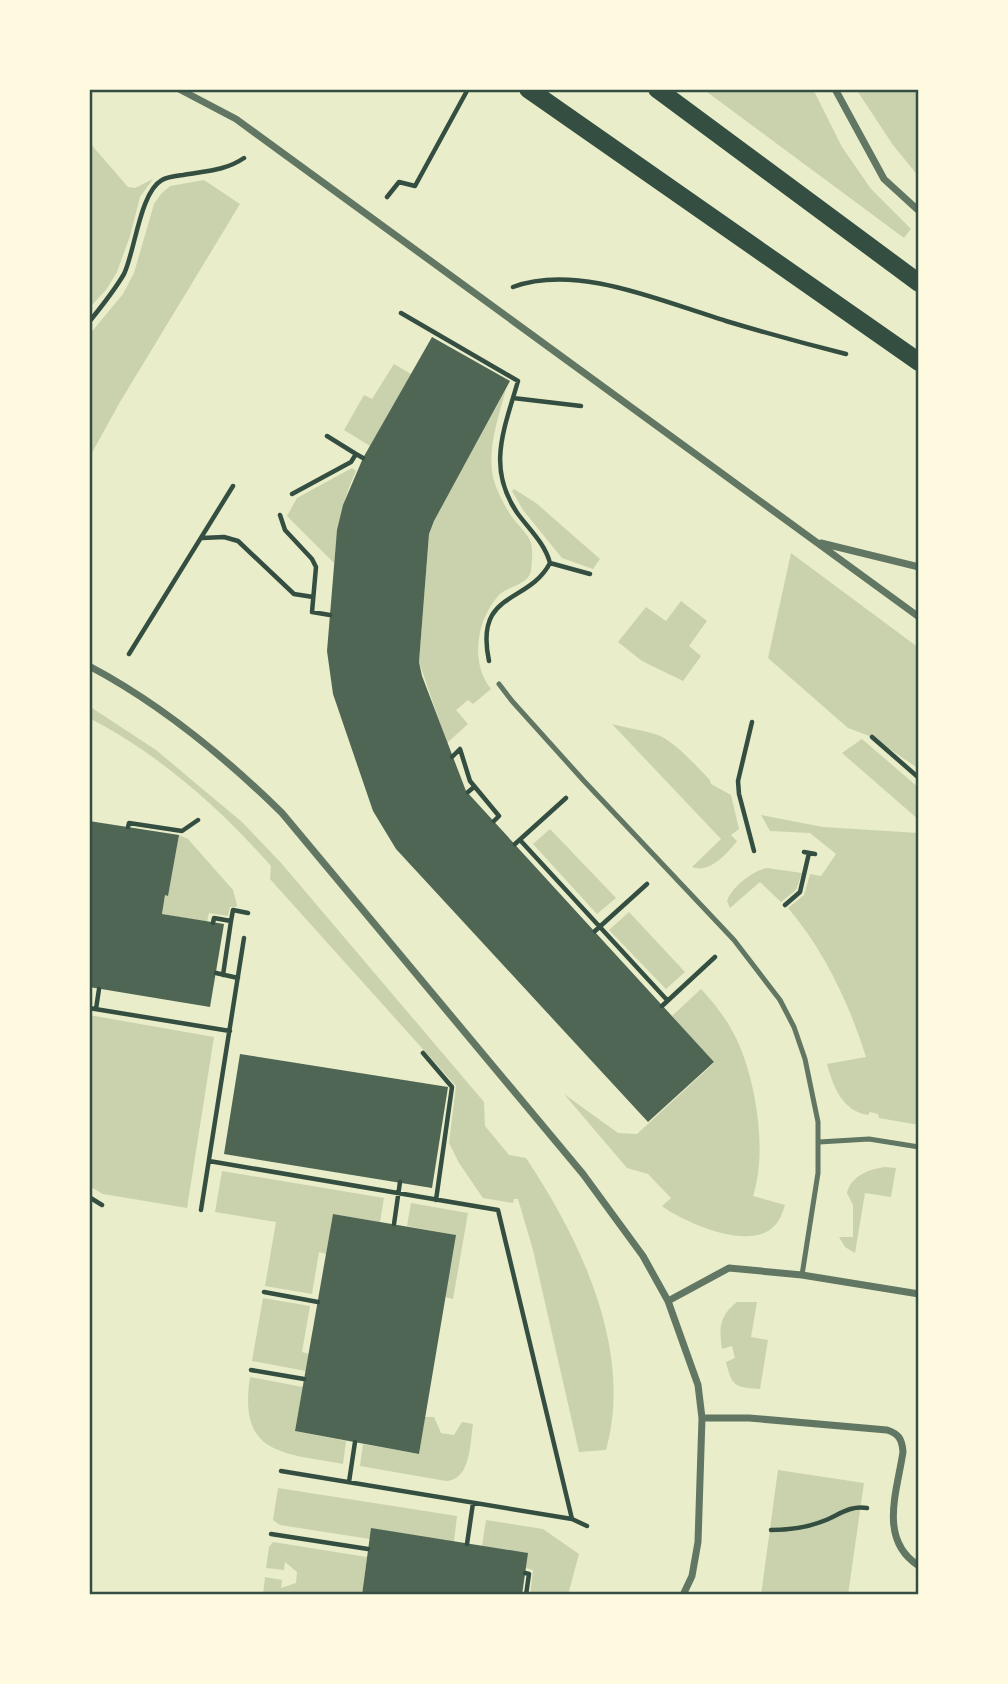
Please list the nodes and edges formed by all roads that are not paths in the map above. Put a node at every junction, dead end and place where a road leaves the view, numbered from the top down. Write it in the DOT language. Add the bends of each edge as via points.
graph roads {
  1 [pos="179,89"];
  2 [pos="528,89"];
  3 [pos="657,89"];
  4 [pos="835,89"];
  5 [pos="919,211"];
  6 [pos="919,283"];
  7 [pos="919,362"];
  8 [pos="817,542"];
  9 [pos="919,566"];
  10 [pos="919,617"];
  11 [pos="89,666"];
  12 [pos="499,684"];
  13 [pos="819,1142"];
  14 [pos="919,1147"];
  15 [pos="802,1275"];
  16 [pos="919,1294"];
  17 [pos="668,1301"];
  18 [pos="702,1418"];
  19 [pos="919,1566"];
  20 [pos="683,1595"];
  1 -- 8 [label="street" via="236,119"];
  2 -- 7 [label="main road"];
  3 -- 6 [label="main road"];
  4 -- 5 [label="street" via="884,179"];
  8 -- 9 [label="street"];
  8 -- 10 [label="street"];
  11 -- 17 [label="street" via="177,721 282,813 583,1174 643,1256"];
  12 -- 13 [label="lane" via="734,940 780,1000 808,1072"];
  13 -- 14 [label="lane" via="869,1139"];
  13 -- 15 [label="lane"];
  15 -- 16 [label="street"];
  15 -- 17 [label="street" via="729,1268"];
  17 -- 18 [label="street" via="698,1385"];
  18 -- 19 [label="street" via="785,1420 896,1433 903,1452 894,1511 895,1541"];
  18 -- 20 [label="street" via="698,1542"];
}
